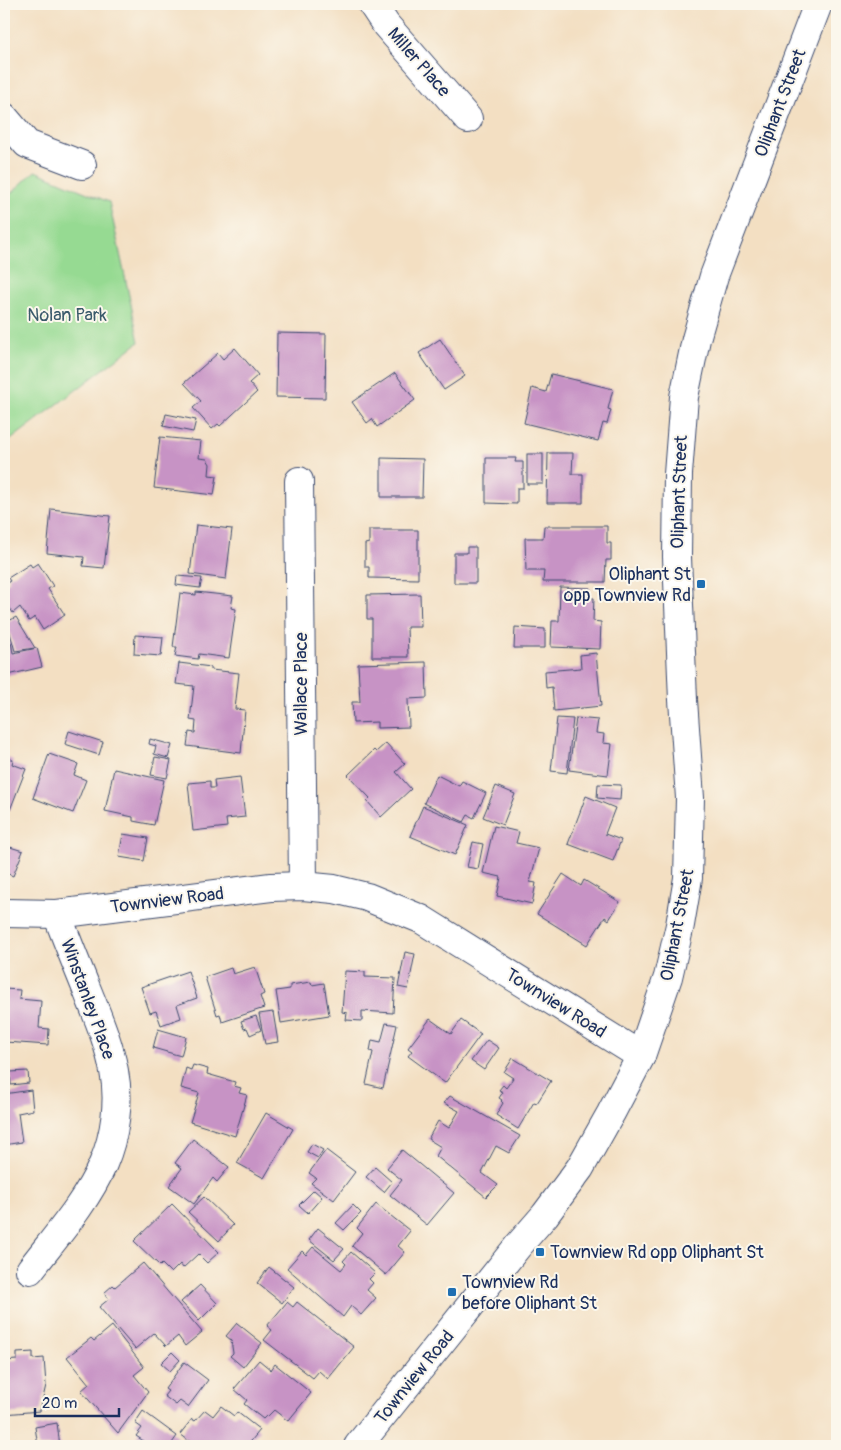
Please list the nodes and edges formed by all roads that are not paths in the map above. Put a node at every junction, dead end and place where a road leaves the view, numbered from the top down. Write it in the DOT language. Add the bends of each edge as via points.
graph roads {
  1 [pos="372,4"];
  2 [pos="818,4"];
  3 [pos="4,117"];
  4 [pos="468,119"];
  5 [pos="82,165"];
  6 [pos="299,481"];
  7 [pos="304,886"];
  8 [pos="4,913"];
  9 [pos="56,914"];
  10 [pos="642,1056"];
  11 [pos="30,1270"];
  12 [pos="358,1446"];
  1 -- 4 [label="street, Miller Place" via="386,25"];
  2 -- 10 [label="street, Oliphant Street" via="714,276 684,398 678,474 677,557 690,798 688,878 668,977"];
  3 -- 5 [label="street" via="28,144"];
  6 -- 7 [label="street, Wallace Place"];
  7 -- 9 [label="street, Townview Road" via="271,887"];
  7 -- 10 [label="street, Townview Road" via="367,897 421,918"];
  8 -- 9 [label="street, Townview Road"];
  9 -- 11 [label="street, Winstanley Place" via="105,1035 115,1072 117,1103 112,1136 103,1164 70,1218"];
  10 -- 12 [label="street, Townview Road" via="580,1168"];
}
